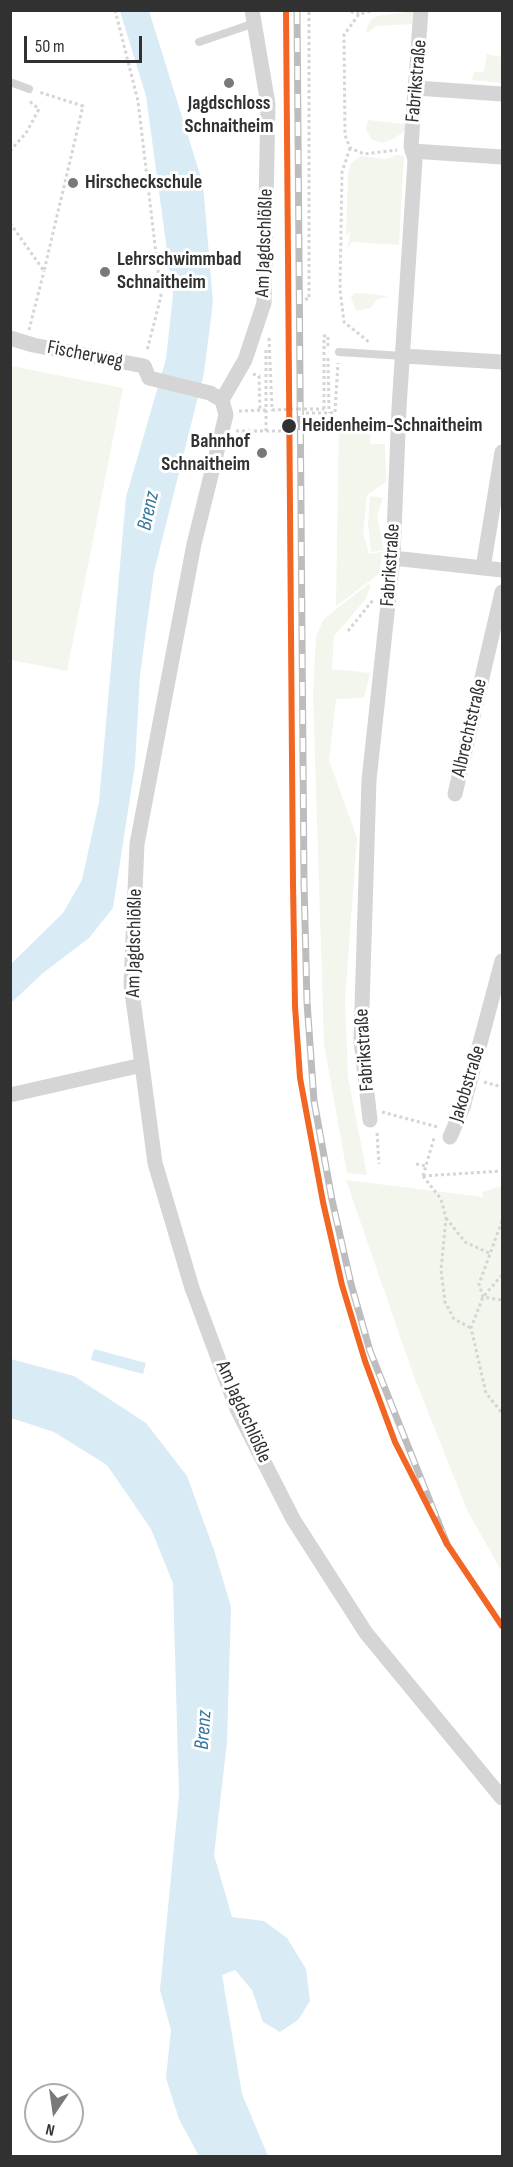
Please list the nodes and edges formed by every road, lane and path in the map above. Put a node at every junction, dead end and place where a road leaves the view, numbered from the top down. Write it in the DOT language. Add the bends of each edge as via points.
graph roads {
  1 [pos="115,10"];
  2 [pos="309,10"];
  3 [pos="345,10"];
  4 [pos="376,10"];
  5 [pos="421,10"];
  6 [pos="359,14"];
  7 [pos="253,17"];
  8 [pos="199,42"];
  9 [pos="10,82"];
  10 [pos="416,88"];
  11 [pos="29,89"];
  12 [pos="502,94"];
  13 [pos="350,148"];
  14 [pos="412,149"];
  15 [pos="10,151"];
  16 [pos="502,157"];
  17 [pos="10,223"];
  18 [pos="44,271"];
  19 [pos="305,299"];
  20 [pos="10,338"];
  21 [pos="27,343"];
  22 [pos="370,343"];
  23 [pos="339,352"];
  24 [pos="403,356"];
  25 [pos="502,362"];
  26 [pos="241,368"];
  27 [pos="146,372"];
  28 [pos="219,403"];
  29 [pos="260,410"];
  30 [pos="267,410"];
  31 [pos="306,413"];
  32 [pos="329,413"];
  33 [pos="266,431"];
  34 [pos="285,431"];
  35 [pos="234,432"];
  36 [pos="502,452"];
  37 [pos="393,558"];
  38 [pos="483,568"];
  39 [pos="502,570"];
  40 [pos="391,577"];
  41 [pos="502,592"];
  42 [pos="348,631"];
  43 [pos="455,794"];
  44 [pos="502,961"];
  45 [pos="142,1065"];
  46 [pos="10,1095"];
  47 [pos="370,1114"];
  48 [pos="444,1132"];
  49 [pos="379,1164"];
  50 [pos="416,1164"];
  51 [pos="426,1166"];
  52 [pos="502,1170"];
  53 [pos="423,1176"];
  54 [pos="446,1218"];
  55 [pos="502,1221"];
  56 [pos="489,1253"];
  57 [pos="502,1275"];
  58 [pos="483,1297"];
  59 [pos="502,1300"];
  60 [pos="471,1329"];
  61 [pos="502,1413"];
  62 [pos="502,1798"];
  1 -- 27 [label="path" via="138,101 161,296"];
  2 -- 19 [label="path" via="309,299"];
  3 -- 6 [label="path"];
  4 -- 6 [label="path"];
  5 -- 10 [label="street, Fabrikstraße"];
  6 -- 13 [label="path" via="344,35 345,135"];
  7 -- 8 [label="lane"];
  7 -- 26 [label="street, Am Jagdschlößle" via="268,104 264,303"];
  9 -- 11 [label="lane"];
  10 -- 12 [label="street"];
  10 -- 14 [label="street, Fabrikstraße"];
  11 -- 15 [label="path" via="27,99 39,109"];
  11 -- 18 [label="path" via="83,106"];
  13 -- 14 [label="path" via="364,154"];
  13 -- 22 [label="path" via="342,172 340,290 344,322"];
  14 -- 16 [label="street"];
  14 -- 24 [label="street, Fabrikstraße" via="415,160"];
  17 -- 18 [label="path"];
  18 -- 21 [label="path"];
  20 -- 21 [label="street, Fischerweg"];
  21 -- 27 [label="street, Fischerweg"];
  23 -- 24 [label="lane"];
  23 -- 32 [label="path" via="334,413"];
  24 -- 25 [label="street"];
  24 -- 37 [label="street, Fabrikstraße"];
  26 -- 28 [label="street, Am Jagdschlößle"];
  26 -- 29 [label="path" via="259,376"];
  27 -- 28 [label="street, Fischerweg"];
  28 -- 29 [label="path" via="237,411"];
  28 -- 45 [label="street, Am Jagdschlößle" via="137,844 130,985"];
  29 -- 30 [label="path"];
  30 -- 32 [label="path, bridge" via="266,338 271,338 272,410 324,409 324,336 328,336"];
  30 -- 33 [label="path"];
  31 -- 32 [label="path"];
  33 -- 34 [label="path"];
  33 -- 35 [label="path"];
  36 -- 38 [label="street"];
  37 -- 38 [label="street"];
  37 -- 40 [label="street, Fabrikstraße"];
  38 -- 39 [label="street"];
  40 -- 42 [label="path"];
  40 -- 47 [label="street, Fabrikstraße" via="369,780 361,1040"];
  41 -- 43 [label="street, Albrechtstraße"];
  44 -- 48 [label="street, Jakobstraße" via="463,1107"];
  45 -- 46 [label="street"];
  45 -- 62 [label="street, Am Jagdschlößle" via="155,1163 192,1288 237,1409 293,1519 366,1633"];
  47 -- 48 [label="path"];
  47 -- 49 [label="path" via="377,1119"];
  48 -- 51 [label="path" via="435,1134"];
  50 -- 51 [label="path"];
  51 -- 53 [label="path"];
  52 -- 53 [label="path"];
  53 -- 54 [label="path" via="441,1198"];
  54 -- 56 [label="path" via="465,1242"];
  54 -- 60 [label="path" via="441,1270 445,1302 454,1319"];
  55 -- 56 [label="path"];
  56 -- 58 [label="path" via="479,1284"];
  57 -- 58 [label="path"];
  58 -- 59 [label="path"];
  58 -- 60 [label="path"];
  60 -- 61 [label="path" via="486,1393"];
}
